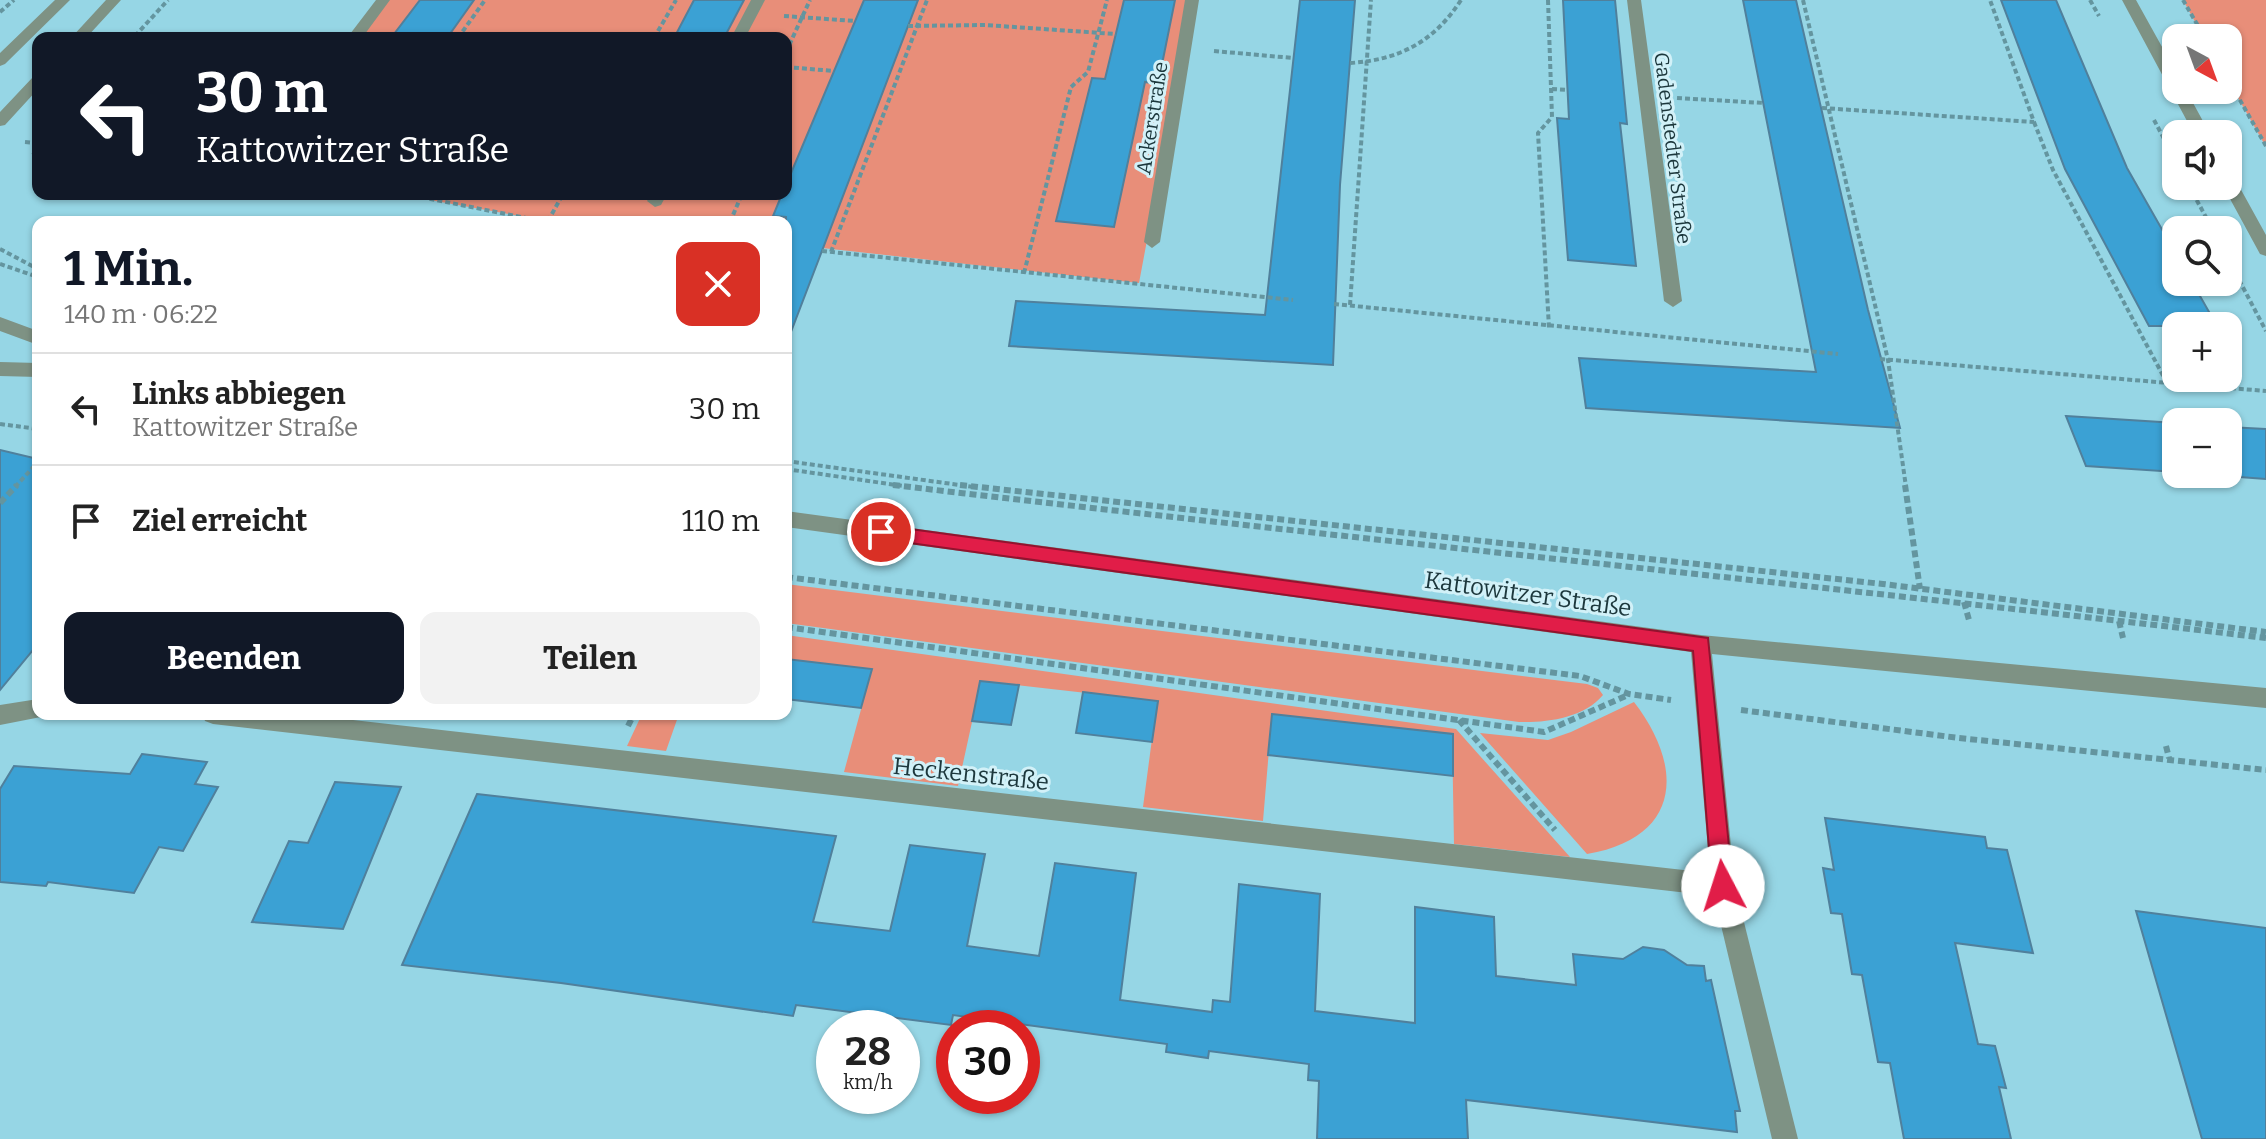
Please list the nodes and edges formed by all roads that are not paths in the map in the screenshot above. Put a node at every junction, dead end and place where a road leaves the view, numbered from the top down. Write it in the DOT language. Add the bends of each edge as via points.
graph roads {
  1 [pos="63,0"];
  2 [pos="114,0"];
  3 [pos="383,0"];
  4 [pos="1192,0"];
  5 [pos="1634,0"];
  6 [pos="2129,0"];
  7 [pos="754,7"];
  8 [pos="84,32"];
  9 [pos="359,32"];
  10 [pos="741,32"];
  11 [pos="2162,60"];
  12 [pos="0,61"];
  13 [pos="32,86"];
  14 [pos="0,121"];
  15 [pos="2238,200"];
  16 [pos="1152,242"];
  17 [pos="2266,250"];
  18 [pos="1673,301"];
  19 [pos="0,324"];
  20 [pos="32,336"];
  21 [pos="0,369"];
  22 [pos="32,370"];
  23 [pos="792,520"];
  24 [pos="1701,644"];
  25 [pos="2266,698"];
  26 [pos="32,710"];
  27 [pos="0,715"];
  28 [pos="266,720"];
  29 [pos="1723,886"];
  30 [pos="1785,1139"];
  1 -- 12 [label="street"];
  2 -- 8 [label="street"];
  3 -- 9 [label="street"];
  4 -- 16 [label="street, Ackerstraße"];
  5 -- 18 [label="street, Gadenstedter Straße"];
  6 -- 11 [label="street"];
  7 -- 10 [label="street"];
  13 -- 14 [label="street"];
  15 -- 17 [label="street"];
  19 -- 20 [label="street"];
  21 -- 22 [label="street"];
  23 -- 24 [label="street, Kattowitzer Straße"];
  24 -- 25 [label="street, Kattowitzer Straße"];
  24 -- 29 [label="street"];
  26 -- 27 [label="street"];
  28 -- 29 [label="street, Heckenstraße"];
  29 -- 30 [label="street"];
}
